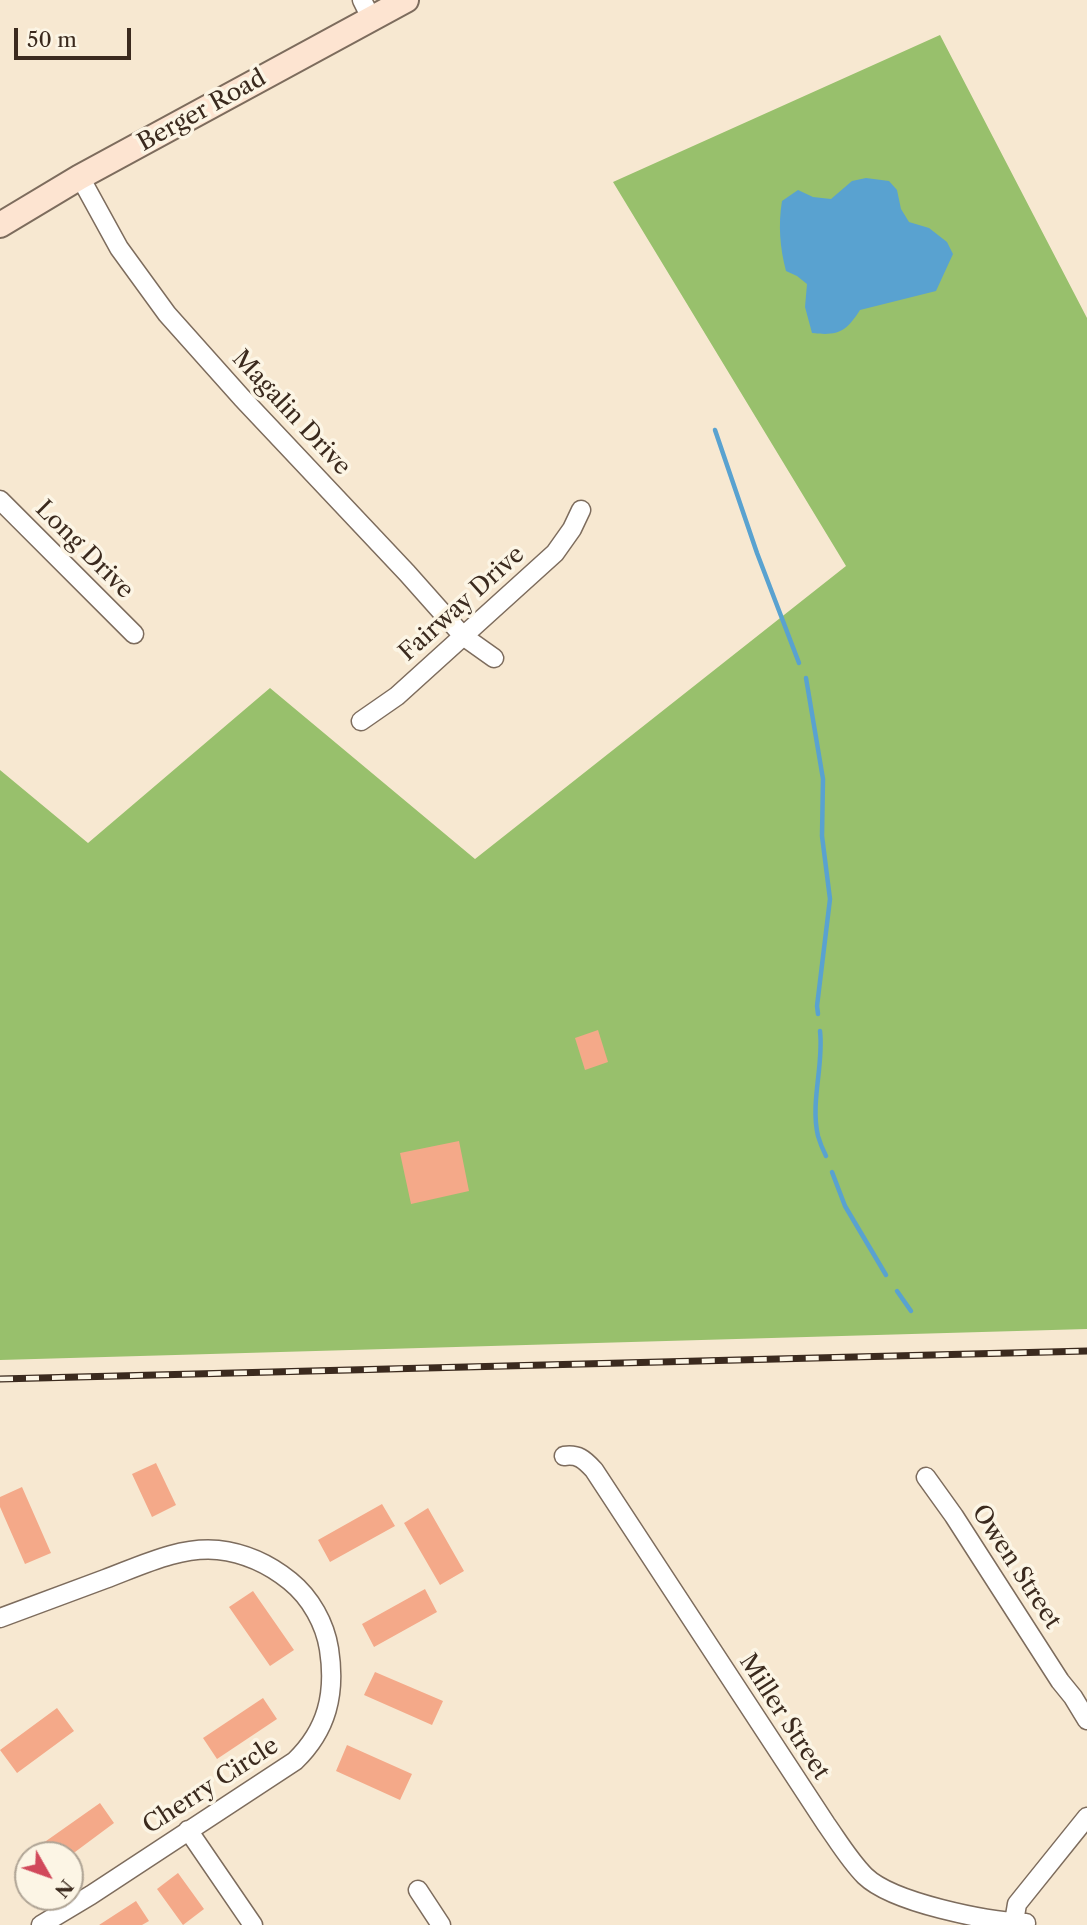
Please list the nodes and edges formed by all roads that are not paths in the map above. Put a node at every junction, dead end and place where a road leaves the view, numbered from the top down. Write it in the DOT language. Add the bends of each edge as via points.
graph roads {
  1 [pos="406,0"];
  2 [pos="367,10"];
  3 [pos="80,177"];
  4 [pos="0,225"];
  5 [pos="0,500"];
  6 [pos="581,510"];
  7 [pos="134,634"];
  8 [pos="463,636"];
  9 [pos="494,658"];
  10 [pos="361,721"];
  11 [pos="564,1456"];
  12 [pos="926,1477"];
  13 [pos="0,1618"];
  14 [pos="1087,1720"];
  15 [pos="1087,1817"];
  16 [pos="188,1830"];
  17 [pos="418,1891"];
  18 [pos="1025,1924"];
  19 [pos="41,1925"];
  20 [pos="253,1925"];
  21 [pos="441,1925"];
  1 -- 2 [label="street, Berger Road"];
  2 -- 3 [label="street, Berger Road" via="324,43"];
  3 -- 4 [label="street, Berger Road"];
  3 -- 8 [label="street, Magalin Drive" via="118,248 167,314"];
  5 -- 7 [label="street, Long Drive"];
  6 -- 8 [label="street, Fairway Drive" via="555,553"];
  8 -- 9 [label="street, Magalin Drive"];
  8 -- 10 [label="street, Fairway Drive" via="397,696"];
  11 -- 18 [label="street, Miller Street" via="584,1459 594,1470 810,1801 866,1877 882,1889 920,1904"];
  12 -- 14 [label="street, Owen Street"];
  13 -- 16 [label="street, Cherry Circle" via="194,1550 217,1550 260,1561 297,1587 312,1605 329,1648 328,1706 318,1736 295,1761"];
  15 -- 18 [label="street" via="1017,1904"];
  16 -- 19 [label="street, Cherry Circle"];
  16 -- 20 [label="street"];
  17 -- 21 [label="street"];
}
